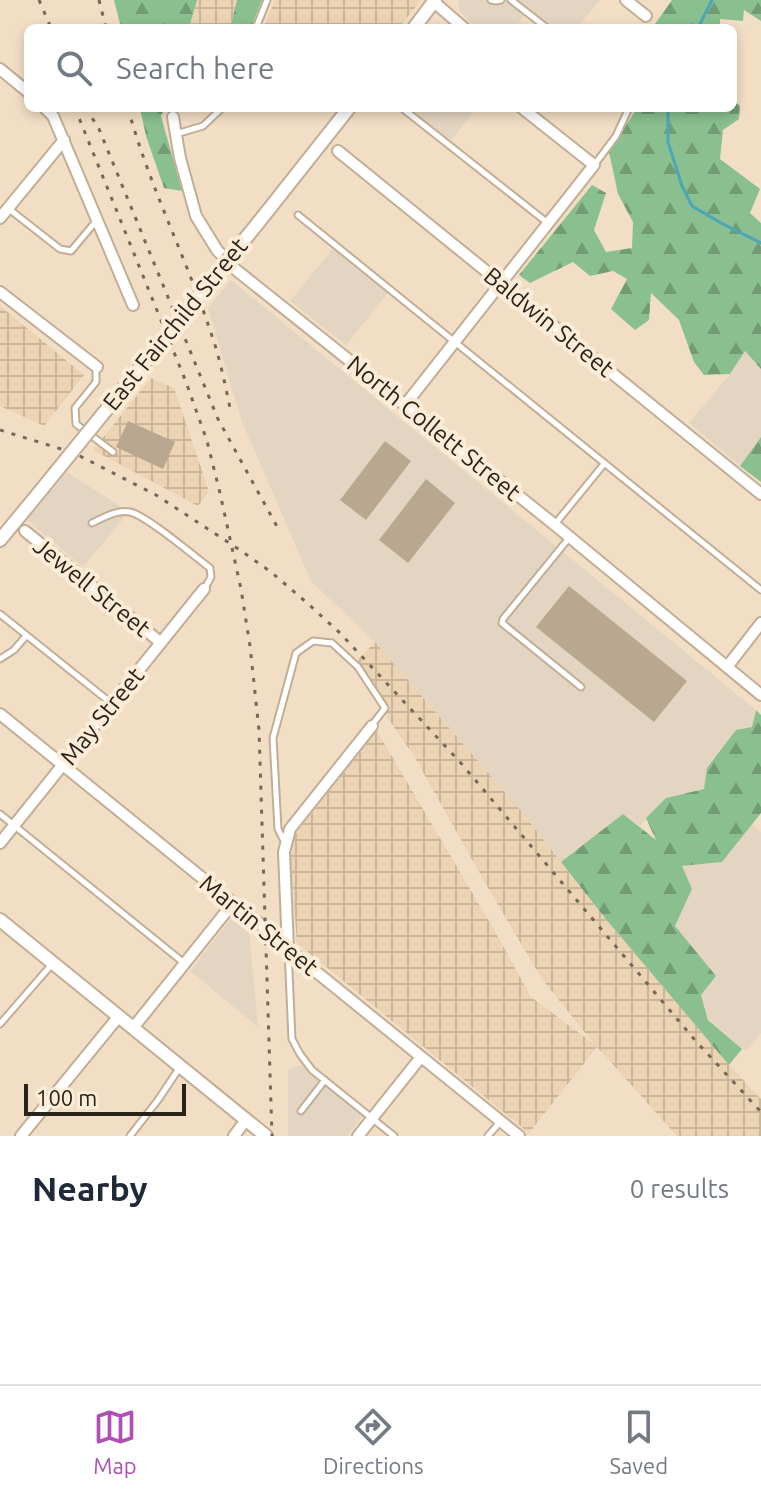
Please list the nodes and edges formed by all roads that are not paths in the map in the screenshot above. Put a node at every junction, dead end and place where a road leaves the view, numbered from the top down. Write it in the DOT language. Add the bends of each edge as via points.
graph roads {
  1 [pos="267,0"];
  2 [pos="491,0"];
  3 [pos="501,0"];
  4 [pos="511,0"];
  5 [pos="626,0"];
  6 [pos="435,1"];
  7 [pos="646,16"];
  8 [pos="258,24"];
  9 [pos="417,24"];
  10 [pos="460,24"];
  11 [pos="542,24"];
  12 [pos="0,69"];
  13 [pos="24,89"];
  14 [pos="49,112"];
  15 [pos="218,112"];
  16 [pos="346,112"];
  17 [pos="407,112"];
  18 [pos="527,112"];
  19 [pos="627,112"];
  20 [pos="173,117"];
  21 [pos="176,134"];
  22 [pos="64,140"];
  23 [pos="338,151"];
  24 [pos="594,165"];
  25 [pos="8,208"];
  26 [pos="298,215"];
  27 [pos="0,218"];
  28 [pos="97,220"];
  29 [pos="549,224"];
  30 [pos="502,284"];
  31 [pos="0,292"];
  32 [pos="133,305"];
  33 [pos="455,342"];
  34 [pos="97,367"];
  35 [pos="405,405"];
  36 [pos="113,452"];
  37 [pos="604,464"];
  38 [pos="761,494"];
  39 [pos="92,523"];
  40 [pos="555,525"];
  41 [pos="25,531"];
  42 [pos="570,538"];
  43 [pos="0,540"];
  44 [pos="204,589"];
  45 [pos="761,590"];
  46 [pos="0,614"];
  47 [pos="761,623"];
  48 [pos="26,636"];
  49 [pos="160,642"];
  50 [pos="0,659"];
  51 [pos="727,667"];
  52 [pos="581,687"];
  53 [pos="761,695"];
  54 [pos="111,703"];
  55 [pos="0,714"];
  56 [pos="372,726"];
  57 [pos="62,765"];
  58 [pos="0,814"];
  59 [pos="14,826"];
  60 [pos="0,843"];
  61 [pos="286,846"];
  62 [pos="233,903"];
  63 [pos="0,920"];
  64 [pos="288,949"];
  65 [pos="53,963"];
  66 [pos="184,963"];
  67 [pos="119,1016"];
  68 [pos="0,1024"];
  69 [pos="133,1028"];
  70 [pos="421,1057"];
  71 [pos="181,1067"];
  72 [pos="325,1080"];
  73 [pos="301,1111"];
  74 [pos="372,1119"];
  75 [pos="246,1120"];
  76 [pos="500,1121"];
  77 [pos="21,1136"];
  78 [pos="130,1136"];
  79 [pos="234,1136"];
  80 [pos="266,1136"];
  81 [pos="358,1136"];
  82 [pos="394,1136"];
  83 [pos="488,1136"];
  84 [pos="519,1136"];
  1 -- 8 [label="lane"];
  2 -- 3 [label="lane"];
  4 -- 11 [label="lane"];
  5 -- 7 [label="street"];
  6 -- 9 [label="street"];
  6 -- 10 [label="street"];
  12 -- 13 [label="street"];
  14 -- 22 [label="street"];
  15 -- 21 [label="lane" via="203,126"];
  16 -- 43 [label="street, East Fairchild Street, bridge"];
  17 -- 29 [label="lane"];
  18 -- 24 [label="street"];
  19 -- 24 [label="lane"];
  20 -- 21 [label="street, North Collett Street"];
  21 -- 35 [label="street, North Collett Street" via="196,216 217,250"];
  22 -- 25 [label="street"];
  22 -- 28 [label="street"];
  23 -- 30 [label="street, Baldwin Street"];
  24 -- 29 [label="street"];
  25 -- 27 [label="street"];
  25 -- 28 [label="lane" via="60,249 71,251"];
  26 -- 33 [label="lane"];
  28 -- 32 [label="street"];
  29 -- 30 [label="street"];
  30 -- 33 [label="street"];
  30 -- 38 [label="street, Baldwin Street"];
  31 -- 34 [label="street"];
  33 -- 35 [label="street"];
  33 -- 37 [label="lane"];
  34 -- 36 [label="lane" via="96,382 75,408 76,424"];
  35 -- 40 [label="street, North Collett Street"];
  37 -- 40 [label="lane"];
  37 -- 45 [label="lane"];
  39 -- 44 [label="lane" via="114,513 144,519 210,568"];
  40 -- 42 [label="street, North Collett Street"];
  41 -- 49 [label="street, Jewell Street"];
  42 -- 51 [label="street, North Collett Street"];
  42 -- 52 [label="lane" via="502,623"];
  44 -- 49 [label="street, May Street"];
  46 -- 48 [label="lane"];
  47 -- 51 [label="street"];
  48 -- 50 [label="lane"];
  48 -- 54 [label="lane"];
  49 -- 54 [label="street, May Street"];
  51 -- 53 [label="street, North Collett Street"];
  54 -- 57 [label="street, May Street"];
  55 -- 57 [label="street, Martin Street"];
  56 -- 61 [label="street" via="290,829"];
  56 -- 61 [label="lane" via="385,708 358,667 332,643 313,641 296,653 273,738 278,829"];
  57 -- 59 [label="street, May Street"];
  57 -- 62 [label="street, Martin Street"];
  58 -- 59 [label="lane"];
  59 -- 60 [label="street, May Street"];
  59 -- 66 [label="lane"];
  61 -- 64 [label="street"];
  62 -- 64 [label="street, Martin Street"];
  62 -- 66 [label="street"];
  63 -- 65 [label="street"];
  64 -- 70 [label="street, Martin Street"];
  64 -- 72 [label="lane" via="292,1039 306,1063"];
  65 -- 67 [label="street"];
  65 -- 68 [label="lane"];
  66 -- 69 [label="street"];
  67 -- 69 [label="street"];
  67 -- 77 [label="street"];
  69 -- 71 [label="street"];
  70 -- 74 [label="street"];
  70 -- 76 [label="street, Martin Street"];
  71 -- 75 [label="street"];
  71 -- 78 [label="lane"];
  72 -- 73 [label="lane"];
  72 -- 74 [label="lane"];
  74 -- 81 [label="street"];
  74 -- 82 [label="lane"];
  75 -- 79 [label="street"];
  75 -- 80 [label="street"];
  76 -- 83 [label="lane"];
  76 -- 84 [label="street, Martin Street"];
}
